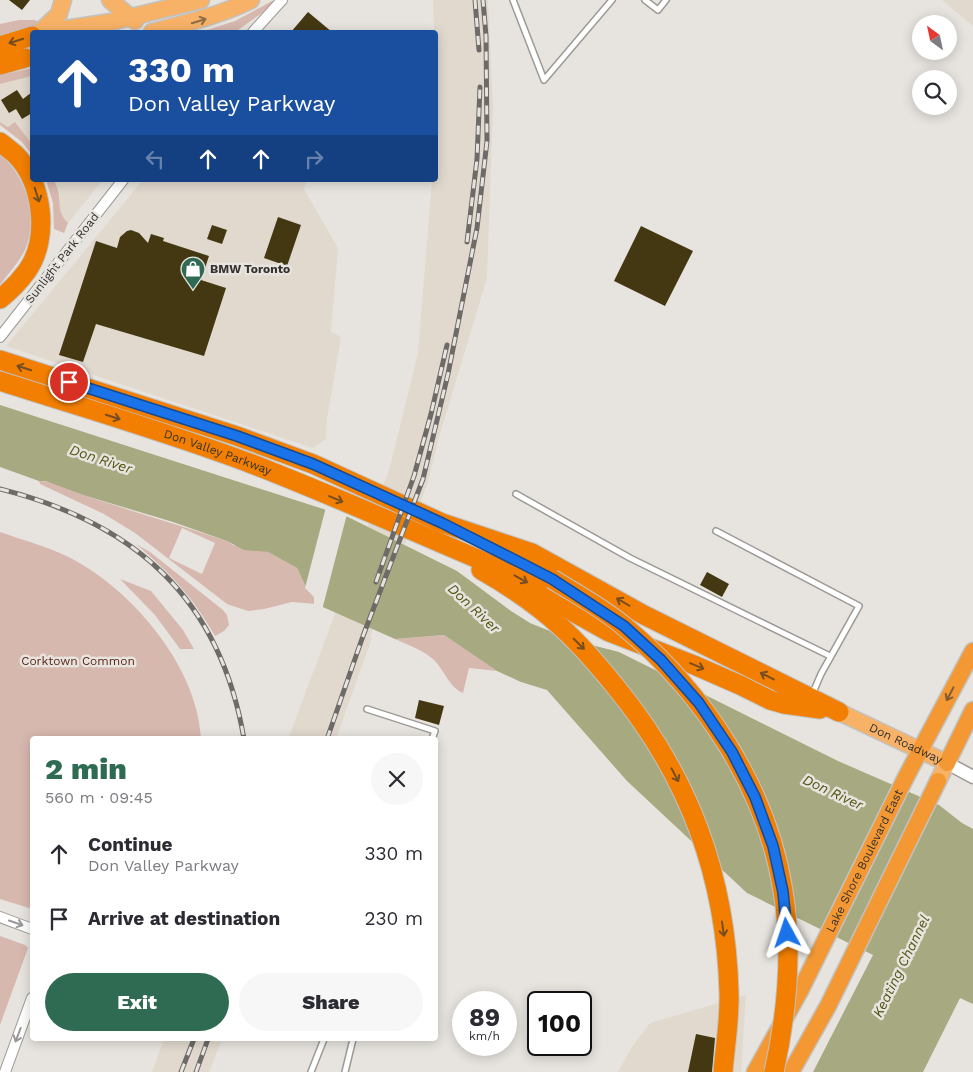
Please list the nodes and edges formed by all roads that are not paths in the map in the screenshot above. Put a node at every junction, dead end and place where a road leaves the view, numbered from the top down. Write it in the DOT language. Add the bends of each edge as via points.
graph roads {
  1 [pos="63,0"];
  2 [pos="110,0"];
  3 [pos="201,0"];
  4 [pos="251,0"];
  5 [pos="282,0"];
  6 [pos="513,0"];
  7 [pos="612,0"];
  8 [pos="645,0"];
  9 [pos="666,0"];
  10 [pos="130,17"];
  11 [pos="256,29"];
  12 [pos="42,30"];
  13 [pos="56,30"];
  14 [pos="147,30"];
  15 [pos="159,30"];
  16 [pos="30,37"];
  17 [pos="0,46"];
  18 [pos="29,57"];
  19 [pos="0,65"];
  20 [pos="0,142"];
  21 [pos="30,175"];
  22 [pos="33,182"];
  23 [pos="121,182"];
  24 [pos="0,298"];
  25 [pos="0,336"];
  26 [pos="0,360"];
  27 [pos="0,381"];
  28 [pos="516,494"];
  29 [pos="442,523"];
  30 [pos="716,531"];
  31 [pos="428,538"];
  32 [pos="973,651"];
  33 [pos="830,656"];
  34 [pos="811,698"];
  35 [pos="367,709"];
  36 [pos="973,710"];
  37 [pos="838,712"];
  38 [pos="433,736"];
  39 [pos="920,749"];
  40 [pos="947,763"];
  41 [pos="973,777"];
  42 [pos="938,781"];
  43 [pos="0,917"];
  44 [pos="30,928"];
  45 [pos="30,1003"];
  46 [pos="323,1041"];
  47 [pos="353,1041"];
  48 [pos="5,1072"];
  49 [pos="311,1072"];
  50 [pos="345,1072"];
  51 [pos="723,1072"];
  52 [pos="755,1072"];
  53 [pos="774,1072"];
  54 [pos="791,1072"];
  1 -- 12 [label="main road" via="59,14"];
  2 -- 10 [label="main road"];
  3 -- 10 [label="main road"];
  15 -- 4 [label="main road, one-way" via="196,22"];
  5 -- 11 [label="street"];
  6 -- 7 [label="lane" via="544,80"];
  8 -- 9 [label="lane" via="658,10"];
  10 -- 13 [label="main road"];
  10 -- 14 [label="main road"];
  16 -- 17 [label="highway, one-way"];
  18 -- 19 [label="highway"];
  20 -- 21 [label="highway, one-way" via="16,155"];
  22 -- 24 [label="highway, one-way" via="39,200 41,224 37,251 28,270"];
  23 -- 25 [label="street, Sunlight Park Road"];
  29 -- 26 [label="highway, Don Valley Parkway, one-way" via="313,464 237,436"];
  27 -- 31 [label="highway, Don Valley Parkway, one-way" via="250,464"];
  28 -- 33 [label="lane" via="630,558"];
  34 -- 29 [label="highway, one-way" via="644,615 532,553"];
  29 -- 53 [label="highway, bridge" via="552,579 624,626 661,660 699,703 732,752 755,797 773,846 783,892 787,933 786,994"];
  30 -- 33 [label="lane" via="859,606"];
  31 -- 37 [label="highway, one-way" via="511,573 609,632 694,665 770,700"];
  31 -- 51 [label="highway, one-way" via="485,572 562,627 594,660 652,735 687,799 718,892 729,994"];
  32 -- 39 [label="highway, Lake Shore Boulevard East, one-way"];
  33 -- 34 [label="lane"];
  34 -- 37 [label="highway"];
  35 -- 38 [label="lane" via="434,731"];
  36 -- 40 [label="highway"];
  37 -- 39 [label="main road, Don Roadway"];
  39 -- 40 [label="main road, Don Roadway"];
  39 -- 52 [label="highway, Lake Shore Boulevard East" via="800,991"];
  40 -- 41 [label="street, Don Roadway"];
  40 -- 42 [label="main road"];
  42 -- 54 [label="highway" via="828,1006"];
  43 -- 44 [label="street, one-way"];
  45 -- 48 [label="street, one-way"];
  46 -- 49 [label="lane"];
  47 -- 50 [label="lane"];
}
